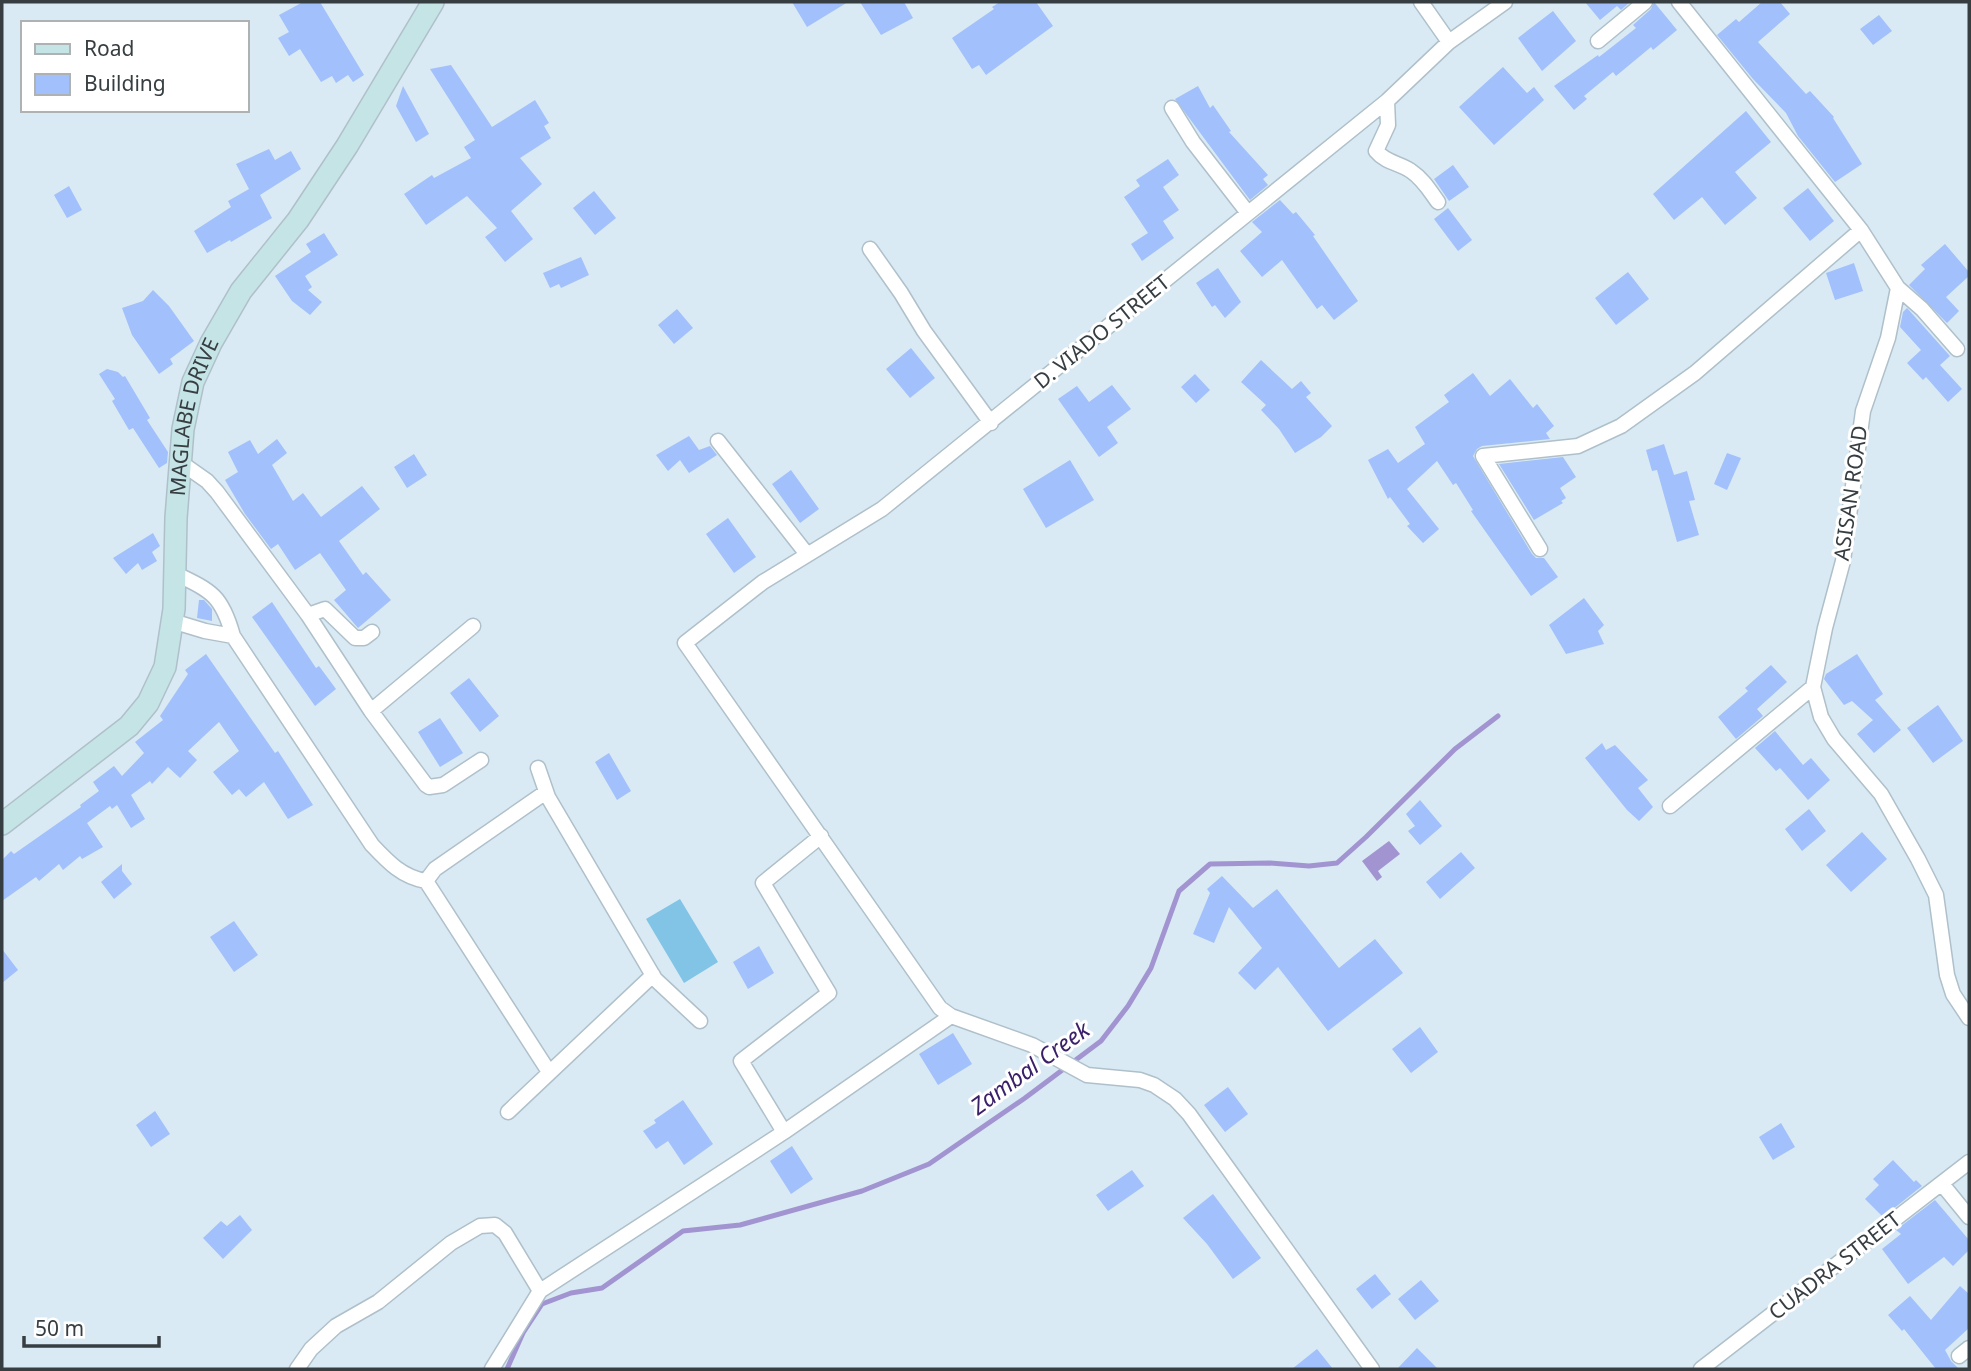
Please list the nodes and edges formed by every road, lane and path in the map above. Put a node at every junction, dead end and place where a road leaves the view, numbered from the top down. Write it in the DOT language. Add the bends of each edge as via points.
graph roads {
  1 [pos="433,2"];
  2 [pos="1420,2"];
  3 [pos="1505,2"];
  4 [pos="1645,2"];
  5 [pos="1679,2"];
  6 [pos="1598,41"];
  7 [pos="1450,42"];
  8 [pos="1387,101"];
  9 [pos="1172,108"];
  10 [pos="1438,202"];
  11 [pos="1248,213"];
  12 [pos="1861,230"];
  13 [pos="870,249"];
  14 [pos="1898,288"];
  15 [pos="1957,349"];
  16 [pos="991,423"];
  17 [pos="718,442"];
  18 [pos="180,462"];
  19 [pos="1540,549"];
  20 [pos="806,553"];
  21 [pos="176,574"];
  22 [pos="308,615"];
  23 [pos="172,621"];
  24 [pos="473,626"];
  25 [pos="372,632"];
  26 [pos="233,636"];
  27 [pos="1813,687"];
  28 [pos="371,711"];
  29 [pos="481,760"];
  30 [pos="538,768"];
  31 [pos="546,792"];
  32 [pos="1670,806"];
  33 [pos="2,824"];
  34 [pos="821,836"];
  35 [pos="426,880"];
  36 [pos="653,975"];
  37 [pos="951,1016"];
  38 [pos="1969,1018"];
  39 [pos="699,1021"];
  40 [pos="549,1072"];
  41 [pos="508,1112"];
  42 [pos="784,1132"];
  43 [pos="1969,1163"];
  44 [pos="1942,1184"];
  45 [pos="1969,1217"];
  46 [pos="540,1291"];
  47 [pos="297,1369"];
  48 [pos="492,1369"];
  49 [pos="1372,1369"];
  50 [pos="1700,1369"];
  1 -- 18 [label="main road, MAGLABE DRIVE" via="347,146 298,220 242,290 211,343 193,382"];
  2 -- 7 [label="street"];
  3 -- 7 [label="street, D. VIADO STREET"];
  4 -- 6 [label="street"];
  5 -- 12 [label="street"];
  7 -- 8 [label="street, D. VIADO STREET"];
  8 -- 10 [label="street" via="1388,125 1376,151 1410,170"];
  8 -- 11 [label="street, D. VIADO STREET"];
  9 -- 11 [label="street"];
  11 -- 16 [label="street, D. VIADO STREET"];
  12 -- 14 [label="street"];
  12 -- 19 [label="street" via="1696,373 1621,426 1578,446 1483,456"];
  13 -- 16 [label="street"];
  14 -- 15 [label="street"];
  14 -- 27 [label="street, ASISAN ROAD" via="1888,338 1863,411 1843,561"];
  16 -- 20 [label="street, D. VIADO STREET" via="882,509"];
  17 -- 20 [label="street"];
  18 -- 21 [label="main road, MAGLABE DRIVE"];
  18 -- 22 [label="street" via="217,492"];
  20 -- 34 [label="street, D. VIADO STREET" via="685,643"];
  21 -- 23 [label="main road, MAGLABE DRIVE"];
  21 -- 26 [label="street" via="209,590 226,612"];
  22 -- 25 [label="street" via="325,609 355,638"];
  22 -- 28 [label="street"];
  23 -- 26 [label="street"];
  23 -- 33 [label="main road, MAGLABE DRIVE" via="165,667 148,703 129,726"];
  24 -- 28 [label="street"];
  26 -- 35 [label="street" via="372,845 400,872"];
  27 -- 32 [label="street"];
  27 -- 38 [label="street, ASISAN ROAD" via="1821,717 1834,739 1881,794 1936,895 1947,975"];
  28 -- 29 [label="street" via="429,787 443,785"];
  30 -- 31 [label="street"];
  31 -- 35 [label="street" via="435,869"];
  31 -- 36 [label="street"];
  34 -- 37 [label="street" via="932,999"];
  34 -- 42 [label="street" via="763,883 829,993 741,1061"];
  35 -- 40 [label="street"];
  36 -- 39 [label="street"];
  36 -- 40 [label="street"];
  37 -- 42 [label="street"];
  37 -- 49 [label="street" via="1032,1045 1087,1075 1140,1080 1175,1099"];
  40 -- 41 [label="street"];
  42 -- 46 [label="street"];
  43 -- 44 [label="street, CUADRA STREET"];
  44 -- 45 [label="street"];
  44 -- 50 [label="street, CUADRA STREET"];
  46 -- 47 [label="street" via="505,1233 495,1225 480,1226 336,1326"];
  46 -- 48 [label="street"];
}
